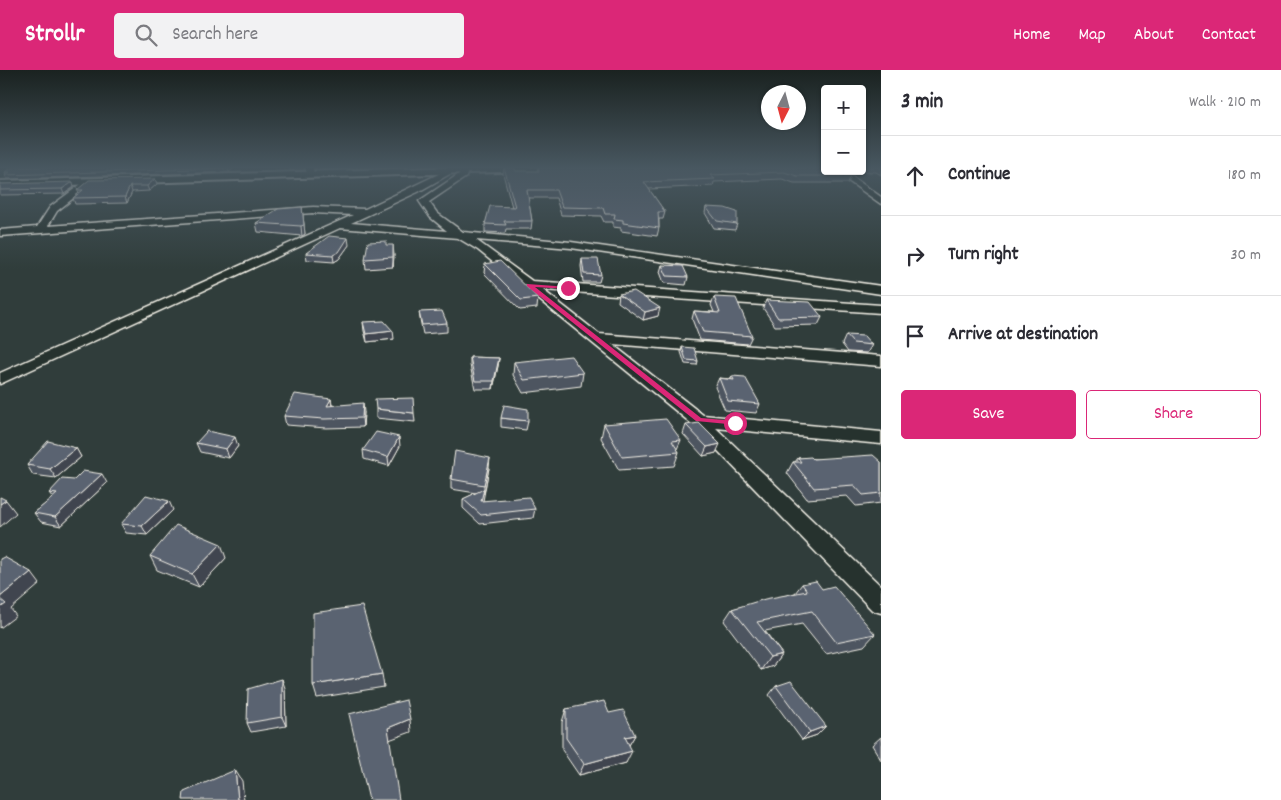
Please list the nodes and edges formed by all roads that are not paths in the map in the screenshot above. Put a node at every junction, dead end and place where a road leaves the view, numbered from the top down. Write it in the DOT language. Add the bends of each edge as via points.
graph roads {
  1 [pos="64,201"];
  2 [pos="392,201"];
  3 [pos="424,201"];
  4 [pos="369,212"];
  5 [pos="340,225"];
  6 [pos="41,230"];
  7 [pos="0,233"];
  8 [pos="458,234"];
  9 [pos="529,285"];
  10 [pos="881,290"];
  11 [pos="881,309"];
  12 [pos="597,338"];
  13 [pos="881,361"];
  14 [pos="0,379"];
  15 [pos="698,420"];
  16 [pos="881,438"];
  17 [pos="881,602"];
  1 -- 6 [label="street" via="53,209"];
  2 -- 4 [label="street"];
  3 -- 8 [label="street" via="426,208"];
  4 -- 5 [label="street"];
  4 -- 6 [label="street" via="313,210"];
  5 -- 8 [label="street"];
  5 -- 14 [label="street"];
  6 -- 7 [label="street"];
  8 -- 9 [label="street" via="482,248"];
  8 -- 10 [label="street" via="571,245"];
  9 -- 11 [label="street"];
  9 -- 12 [label="street"];
  12 -- 13 [label="street"];
  12 -- 15 [label="street"];
  15 -- 16 [label="street"];
  15 -- 17 [label="street"];
}
